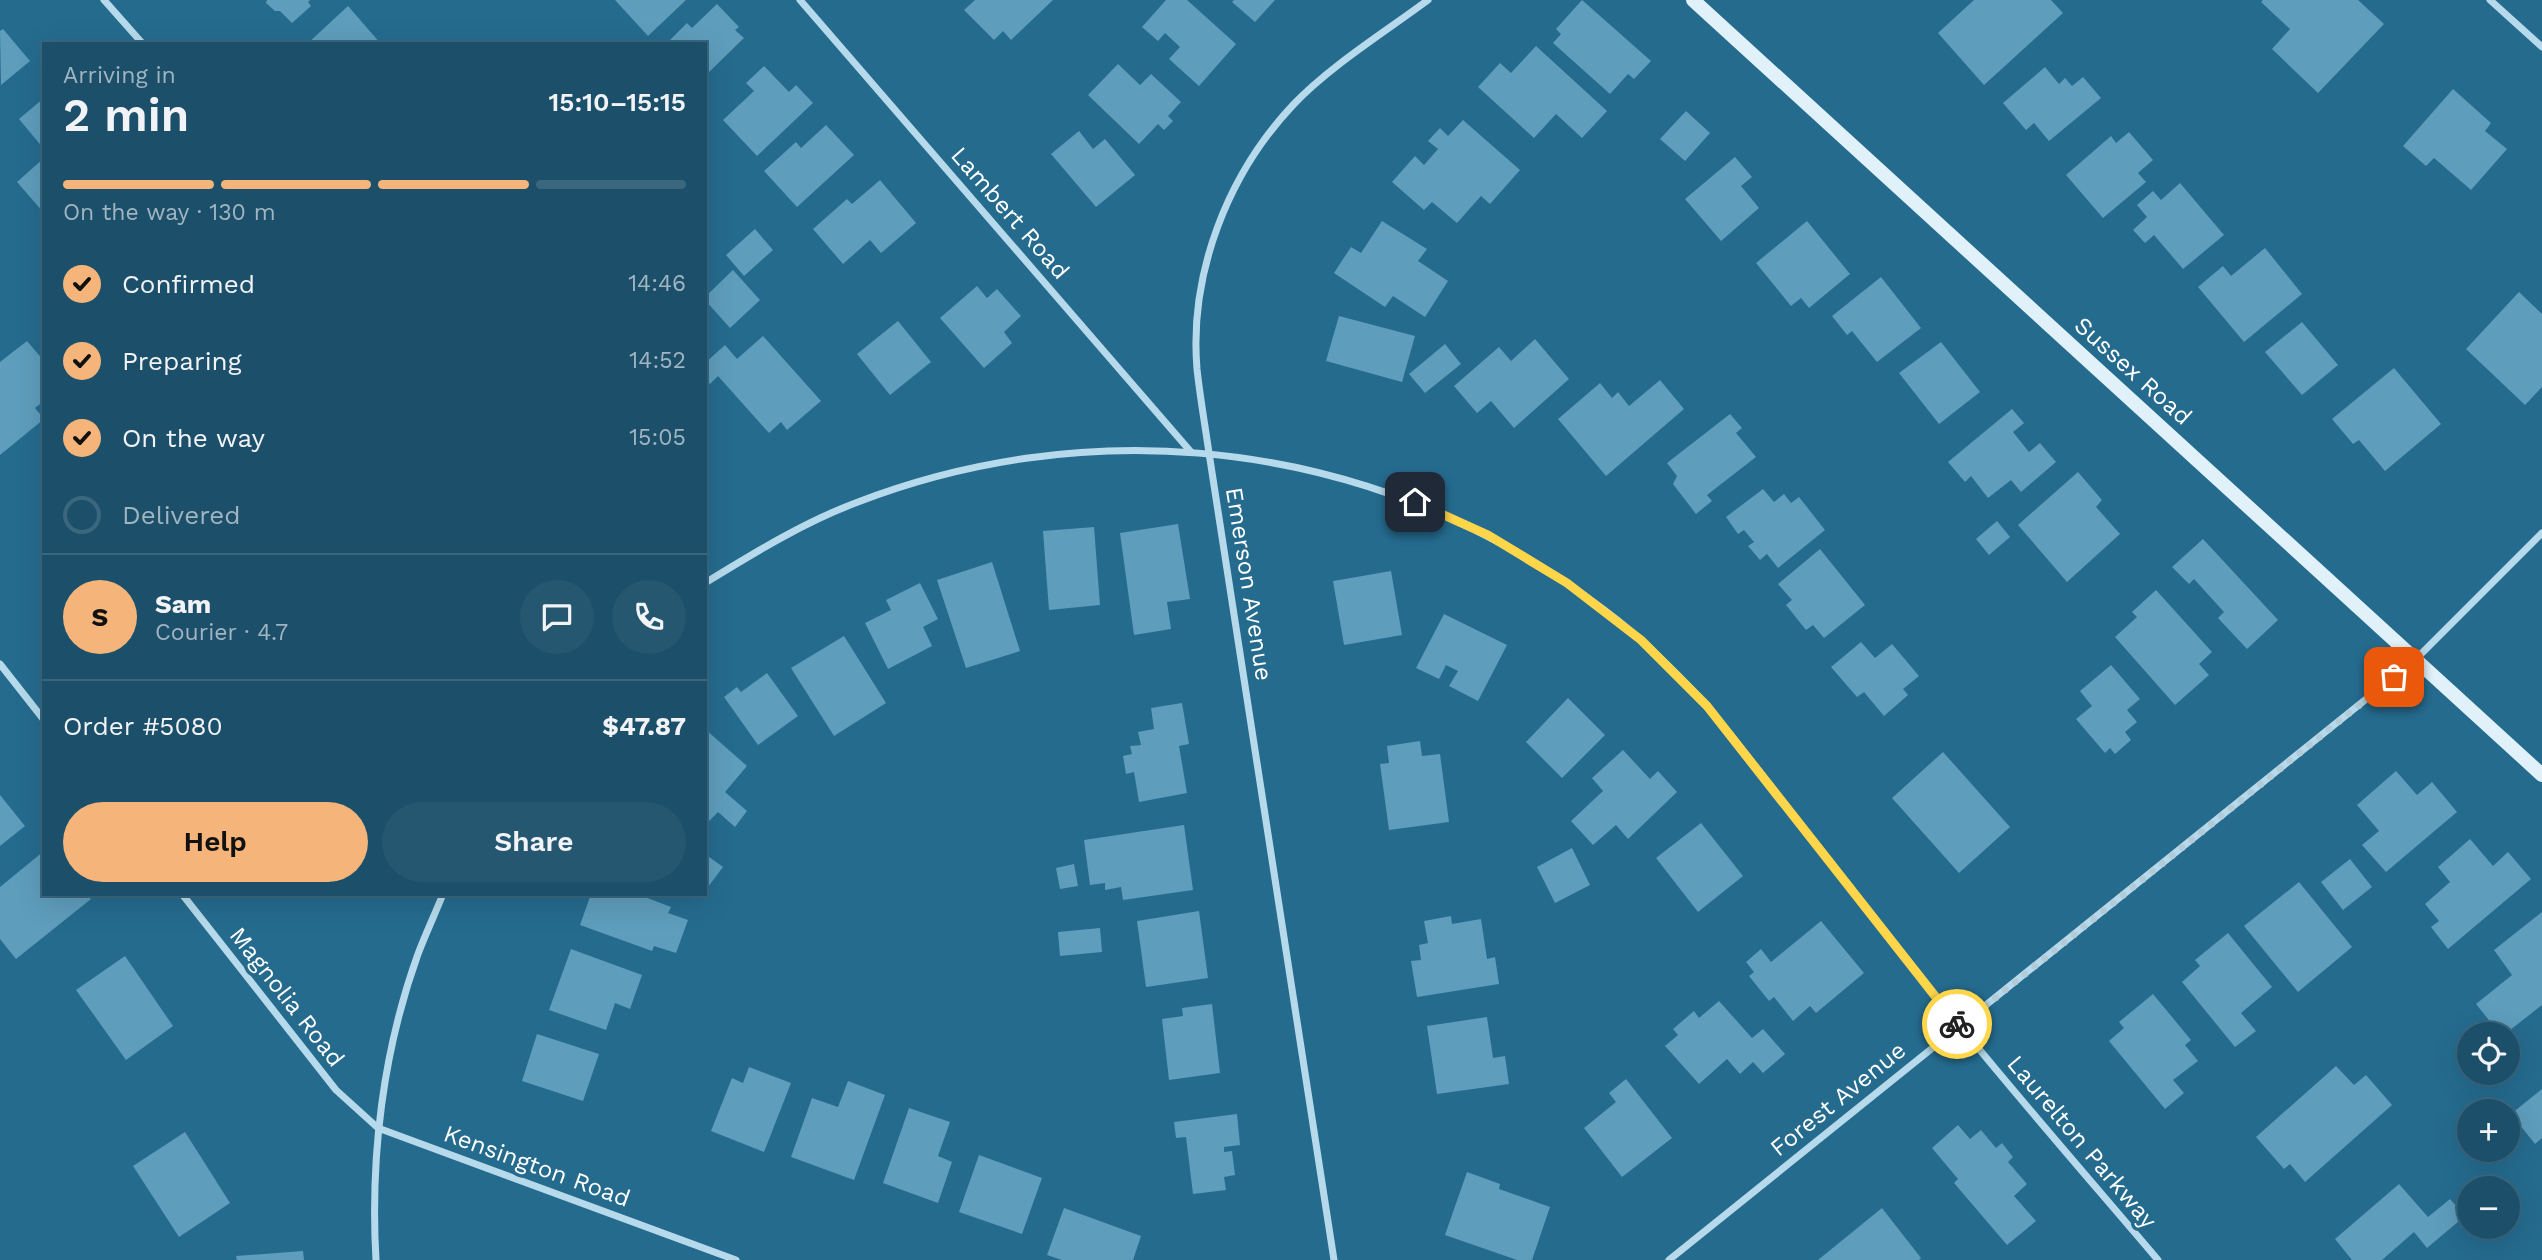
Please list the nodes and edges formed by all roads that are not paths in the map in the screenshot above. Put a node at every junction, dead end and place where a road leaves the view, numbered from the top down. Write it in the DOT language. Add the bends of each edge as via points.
graph roads {
  1 [pos="104,0"];
  2 [pos="800,0"];
  3 [pos="1428,0"];
  4 [pos="1693,0"];
  5 [pos="2490,0"];
  6 [pos="141,42"];
  7 [pos="2542,47"];
  8 [pos="1191,452"];
  9 [pos="1209,453"];
  10 [pos="2542,533"];
  11 [pos="707,582"];
  12 [pos="2416,659"];
  13 [pos="0,664"];
  14 [pos="42,717"];
  15 [pos="2542,775"];
  16 [pos="184,896"];
  17 [pos="442,896"];
  18 [pos="1959,1027"];
  19 [pos="336,1090"];
  20 [pos="378,1128"];
  21 [pos="376,1260"];
  22 [pos="736,1260"];
  23 [pos="1334,1260"];
  24 [pos="1669,1260"];
  25 [pos="2158,1260"];
  1 -- 6 [label="street"];
  2 -- 8 [label="street, Lambert Road"];
  3 -- 9 [label="street, Emerson Avenue" via="1293,105 1259,146 1229,198 1210,248 1198,313 1197,367"];
  4 -- 12 [label="street, Sussex Road"];
  5 -- 7 [label="street"];
  8 -- 9 [label="street, Laurelton Parkway"];
  8 -- 11 [label="street, Laurelton Parkway" via="1115,450 1022,458 931,477 843,508 771,542"];
  9 -- 18 [label="street, Laurelton Parkway" via="1326,473 1415,502 1488,535 1567,583 1641,640 1707,706"];
  9 -- 23 [label="street, Emerson Avenue"];
  10 -- 12 [label="street, Forest Avenue"];
  12 -- 15 [label="street, Sussex Road"];
  12 -- 18 [label="street, Forest Avenue"];
  13 -- 14 [label="street"];
  16 -- 19 [label="street, Magnolia Road"];
  17 -- 20 [label="street" via="418,954 392,1044"];
  18 -- 24 [label="street, Forest Avenue"];
  18 -- 25 [label="street, Laurelton Parkway"];
  19 -- 20 [label="street, Kensington Road"];
  20 -- 21 [label="street"];
  20 -- 22 [label="street, Kensington Road"];
}
